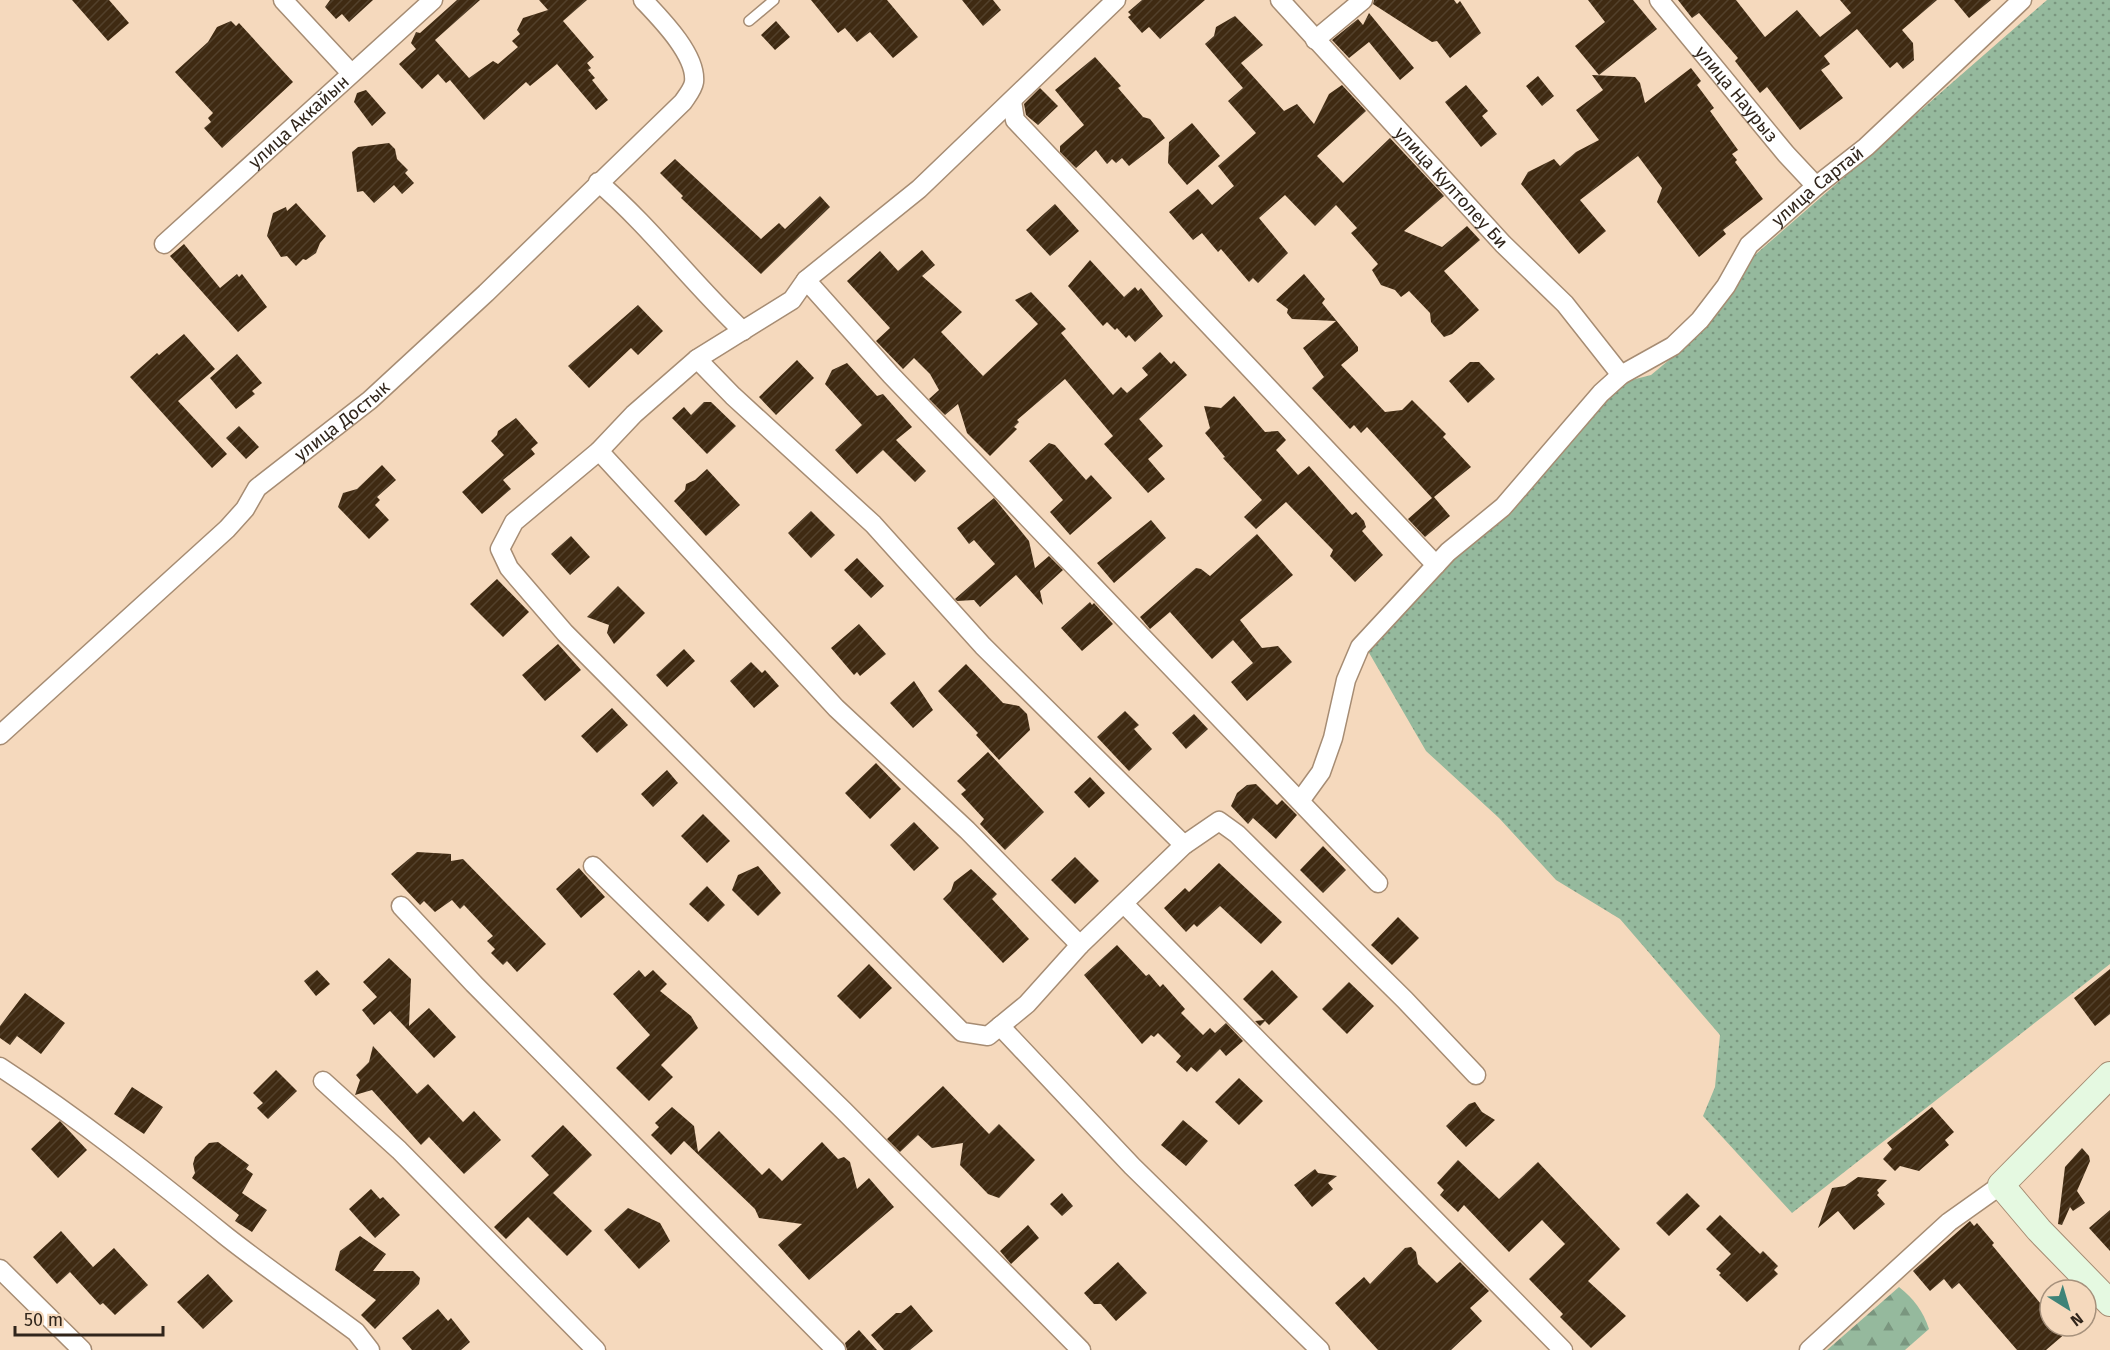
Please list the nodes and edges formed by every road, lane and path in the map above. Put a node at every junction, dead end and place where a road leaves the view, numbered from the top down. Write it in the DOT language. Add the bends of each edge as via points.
graph roads {
  1 [pos="283,0"];
  2 [pos="432,0"];
  3 [pos="643,0"];
  4 [pos="774,0"];
  5 [pos="1116,0"];
  6 [pos="1280,0"];
  7 [pos="1363,0"];
  8 [pos="1659,0"];
  9 [pos="2022,0"];
  10 [pos="749,21"];
  11 [pos="1316,40"];
  12 [pos="351,73"];
  13 [pos="1012,101"];
  14 [pos="598,182"];
  15 [pos="1816,186"];
  16 [pos="164,244"];
  17 [pos="806,280"];
  18 [pos="742,331"];
  19 [pos="697,358"];
  20 [pos="1621,375"];
  21 [pos="599,451"];
  22 [pos="1436,565"];
  23 [pos="0,735"];
  24 [pos="1300,801"];
  25 [pos="1184,845"];
  26 [pos="593,866"];
  27 [pos="1378,884"];
  28 [pos="1124,904"];
  29 [pos="401,906"];
  30 [pos="1080,945"];
  31 [pos="1000,1026"];
  32 [pos="0,1067"];
  33 [pos="1476,1075"];
  34 [pos="2110,1075"];
  35 [pos="323,1082"];
  36 [pos="2001,1185"];
  37 [pos="0,1269"];
  38 [pos="2110,1303"];
  39 [pos="82,1350"];
  40 [pos="370,1350"];
  41 [pos="596,1350"];
  42 [pos="836,1350"];
  43 [pos="1081,1350"];
  44 [pos="1320,1350"];
  45 [pos="1563,1350"];
  46 [pos="1809,1350"];
  1 -- 12 [label="street"];
  2 -- 12 [label="street, улица Аккайын"];
  3 -- 14 [label="street, улица Достык" via="682,46 694,72 694,84 683,102"];
  4 -- 10 [label="lane"];
  5 -- 13 [label="street"];
  6 -- 11 [label="street, улица Култолеу Би"];
  7 -- 11 [label="street"];
  8 -- 15 [label="street, улица Наурыз"];
  9 -- 15 [label="street, улица Сартай" via="1866,147"];
  11 -- 20 [label="street, улица Култолеу Би" via="1503,244 1565,304"];
  12 -- 16 [label="street, улица Аккайын"];
  13 -- 17 [label="street" via="919,189"];
  13 -- 22 [label="street" via="1015,120"];
  14 -- 18 [label="street" via="630,209"];
  14 -- 23 [label="street, улица Достык" via="370,400 257,488 227,529"];
  15 -- 20 [label="street, улица Сартай" via="1749,245 1726,286 1700,320 1673,346"];
  17 -- 18 [label="street" via="792,300"];
  17 -- 24 [label="street" via="891,375"];
  18 -- 19 [label="street"];
  19 -- 21 [label="street"];
  19 -- 25 [label="street" via="873,524 983,646"];
  20 -- 22 [label="street, улица Сартай" via="1503,507"];
  21 -- 30 [label="street" via="828,700 967,830"];
  21 -- 31 [label="street" via="514,522 500,549 509,568 565,633 962,1032 987,1036"];
  22 -- 24 [label="street, улица Сартай" via="1360,647 1346,680 1320,772"];
  24 -- 27 [label="street"];
  25 -- 28 [label="street"];
  25 -- 33 [label="street" via="1219,821 1237,834"];
  26 -- 43 [label="street" via="844,1110"];
  28 -- 30 [label="street"];
  28 -- 45 [label="street"];
  29 -- 42 [label="street"];
  30 -- 31 [label="street" via="1054,978"];
  31 -- 44 [label="street" via="1132,1166"];
  32 -- 40 [label="street" via="167,1186 228,1237 356,1332"];
  34 -- 36 [label="main road"];
  35 -- 41 [label="street" via="399,1150"];
  36 -- 38 [label="main road"];
  36 -- 46 [label="street" via="1949,1222"];
  37 -- 39 [label="street"];
}
